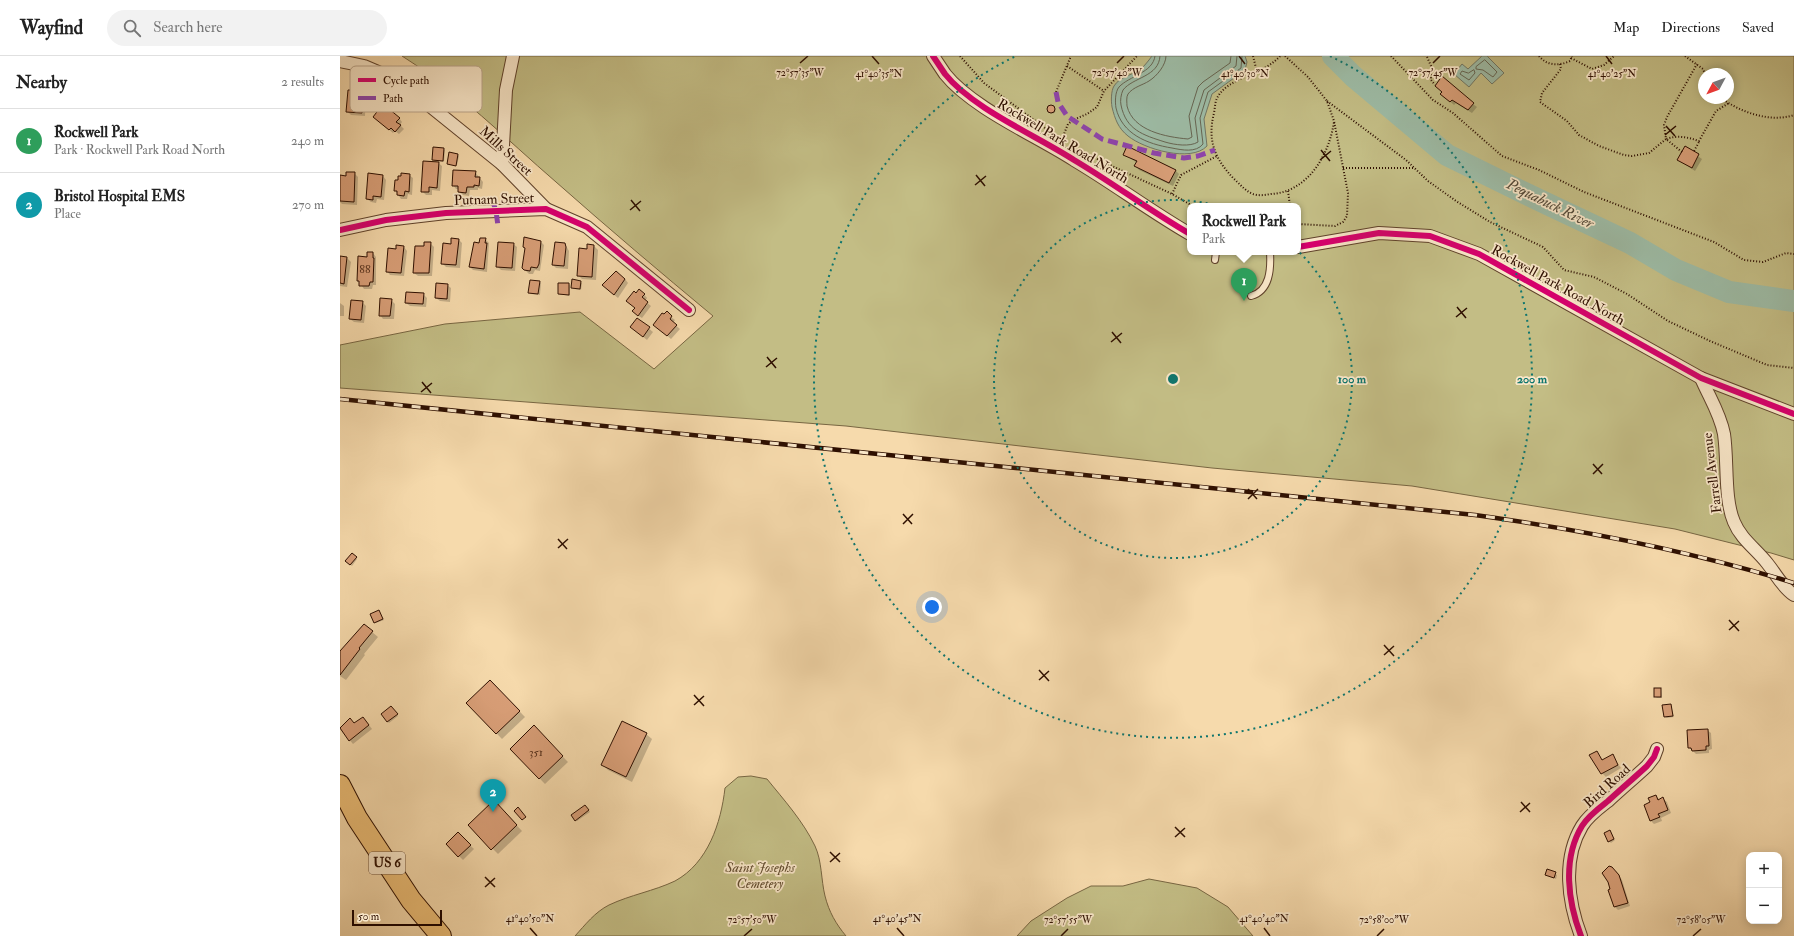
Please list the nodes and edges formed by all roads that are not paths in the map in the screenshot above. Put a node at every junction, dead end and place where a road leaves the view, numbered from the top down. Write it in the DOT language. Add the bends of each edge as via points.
graph roads {
  1 [pos="513,56"];
  2 [pos="933,56"];
  3 [pos="340,61"];
  4 [pos="364,66"];
  5 [pos="437,112"];
  6 [pos="502,164"];
  7 [pos="546,209"];
  8 [pos="340,230"];
  9 [pos="1187,232"];
  10 [pos="1301,246"];
  11 [pos="1216,255"];
  12 [pos="1270,255"];
  13 [pos="1216,260"];
  14 [pos="1251,296"];
  15 [pos="689,310"];
  16 [pos="1701,378"];
  17 [pos="1794,414"];
  18 [pos="1794,595"];
  19 [pos="1657,749"];
  20 [pos="340,785"];
  21 [pos="441,936"];
  22 [pos="1581,936"];
  1 -- 6 [label="street" via="506,90"];
  2 -- 9 [label="street, Rockwell Park Road North" via="946,75 978,102 1075,160"];
  3 -- 4 [label="street, Mills Street"];
  5 -- 6 [label="street, Mills Street"];
  6 -- 7 [label="street, Mills Street"];
  7 -- 8 [label="street, Putnam Street" via="446,213 386,220"];
  7 -- 15 [label="street, Putnam Street" via="587,227"];
  10 -- 16 [label="street, Rockwell Park Road North" via="1379,233 1430,236 1479,254"];
  11 -- 13 [label="lane"];
  12 -- 14 [label="lane" via="1270,271 1266,285 1259,294"];
  16 -- 17 [label="street, Rockwell Park Road North"];
  16 -- 18 [label="street, Farrell Avenue" via="1715,405 1721,424 1730,511 1734,523 1740,534 1764,559 1783,586"];
  19 -- 22 [label="street, Bird Road" via="1647,766 1591,815 1582,827 1574,847 1569,874 1571,903"];
  20 -- 21 [label="highway, US 6" via="357,818 411,900"];
}
